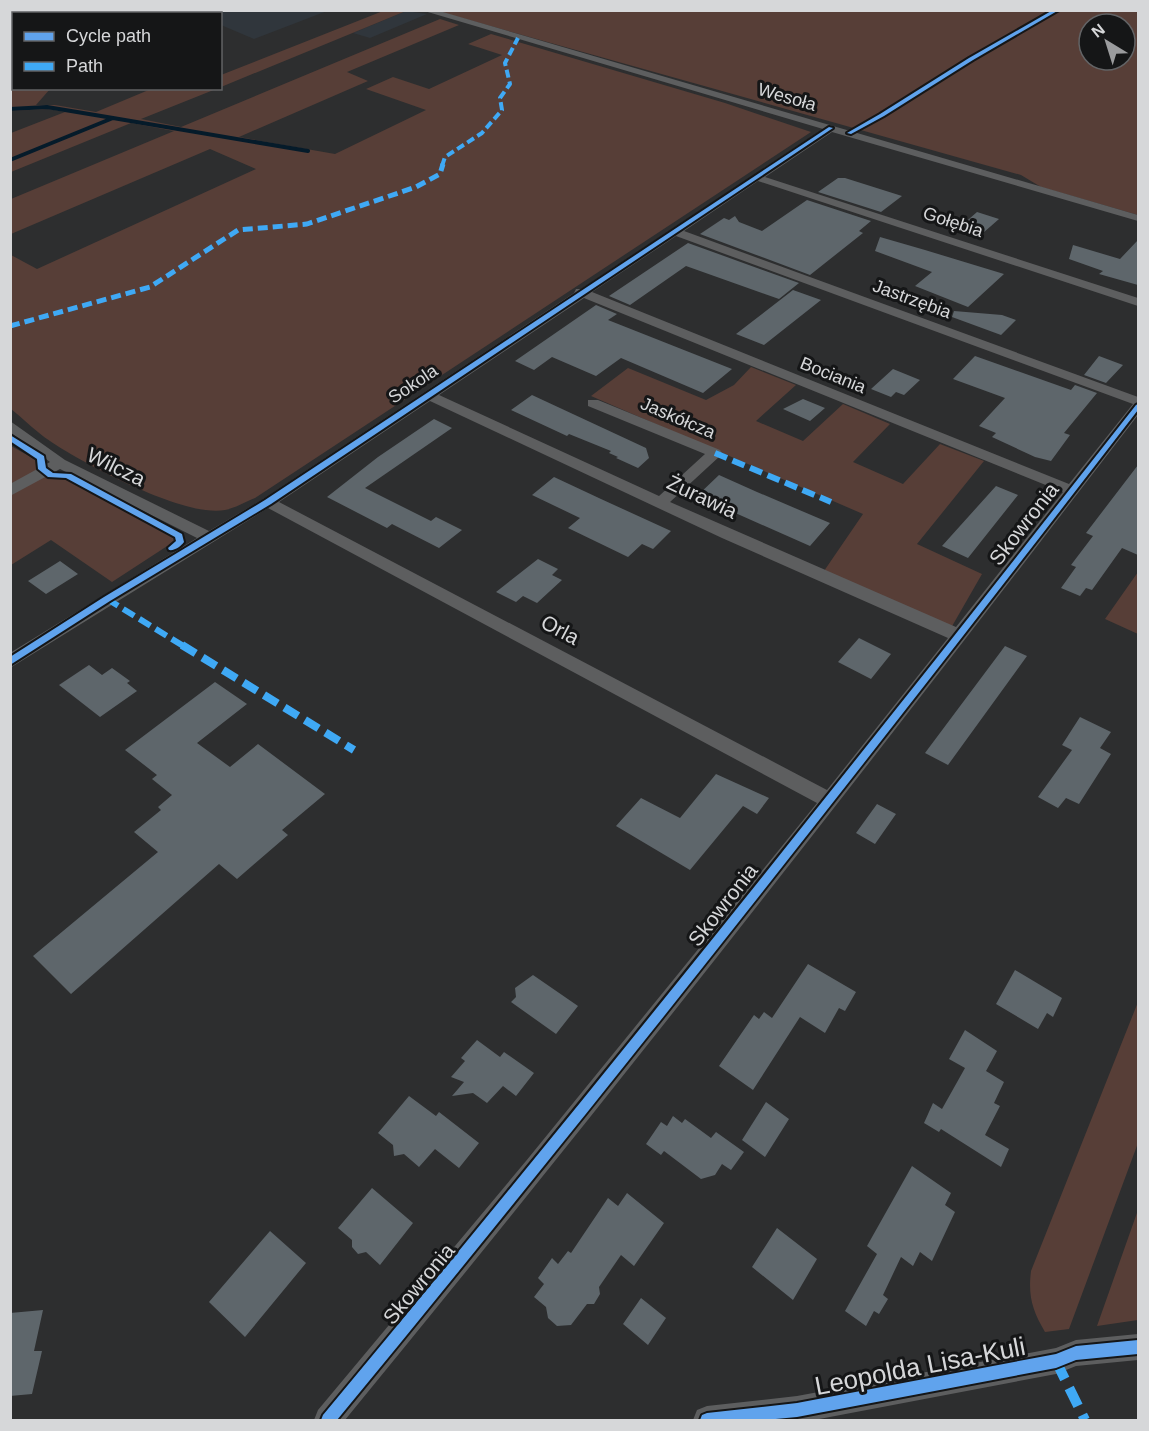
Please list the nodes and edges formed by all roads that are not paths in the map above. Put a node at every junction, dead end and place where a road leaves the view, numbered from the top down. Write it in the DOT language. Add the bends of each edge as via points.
graph roads {
  1 [pos="425,10"];
  2 [pos="831,128"];
  3 [pos="756,177"];
  4 [pos="1138,218"];
  5 [pos="673,231"];
  6 [pos="580,292"];
  7 [pos="1138,302"];
  8 [pos="427,394"];
  9 [pos="1138,401"];
  10 [pos="593,403"];
  11 [pos="1138,406"];
  12 [pos="10,425"];
  13 [pos="60,463"];
  14 [pos="10,491"];
  15 [pos="1073,491"];
  16 [pos="268,502"];
  17 [pos="660,503"];
  18 [pos="208,537"];
  19 [pos="960,636"];
  20 [pos="10,662"];
  21 [pos="829,800"];
  22 [pos="1138,1347"];
  23 [pos="328,1420"];
  24 [pos="707,1420"];
  1 -- 2 [label="street, Wesoła"];
  2 -- 3 [label="street, Sokola"];
  2 -- 4 [label="street, Wesoła"];
  3 -- 5 [label="street, Sokola"];
  3 -- 7 [label="street, Gołębia"];
  5 -- 6 [label="street, Sokola"];
  5 -- 9 [label="street, Jastrzębia"];
  6 -- 8 [label="street, Sokola"];
  6 -- 15 [label="street, Bociania"];
  8 -- 16 [label="street, Sokola"];
  8 -- 17 [label="street, Żurawia"];
  10 -- 17 [label="street, Jaskółcza" via="715,453"];
  11 -- 15 [label="street, Skowronia"];
  12 -- 13 [label="street, Wilcza"];
  13 -- 14 [label="street"];
  13 -- 18 [label="street, Wilcza"];
  15 -- 19 [label="street, Skowronia"];
  16 -- 18 [label="street, Sokola"];
  16 -- 21 [label="street, Orla"];
  17 -- 19 [label="street, Żurawia"];
  18 -- 20 [label="street, Sokola"];
  19 -- 21 [label="street, Skowronia"];
  21 -- 23 [label="street, Skowronia" via="488,1228"];
  22 -- 24 [label="street, Leopolda Lisa-Kuli" via="1076,1353 1032,1366 797,1410"];
}
